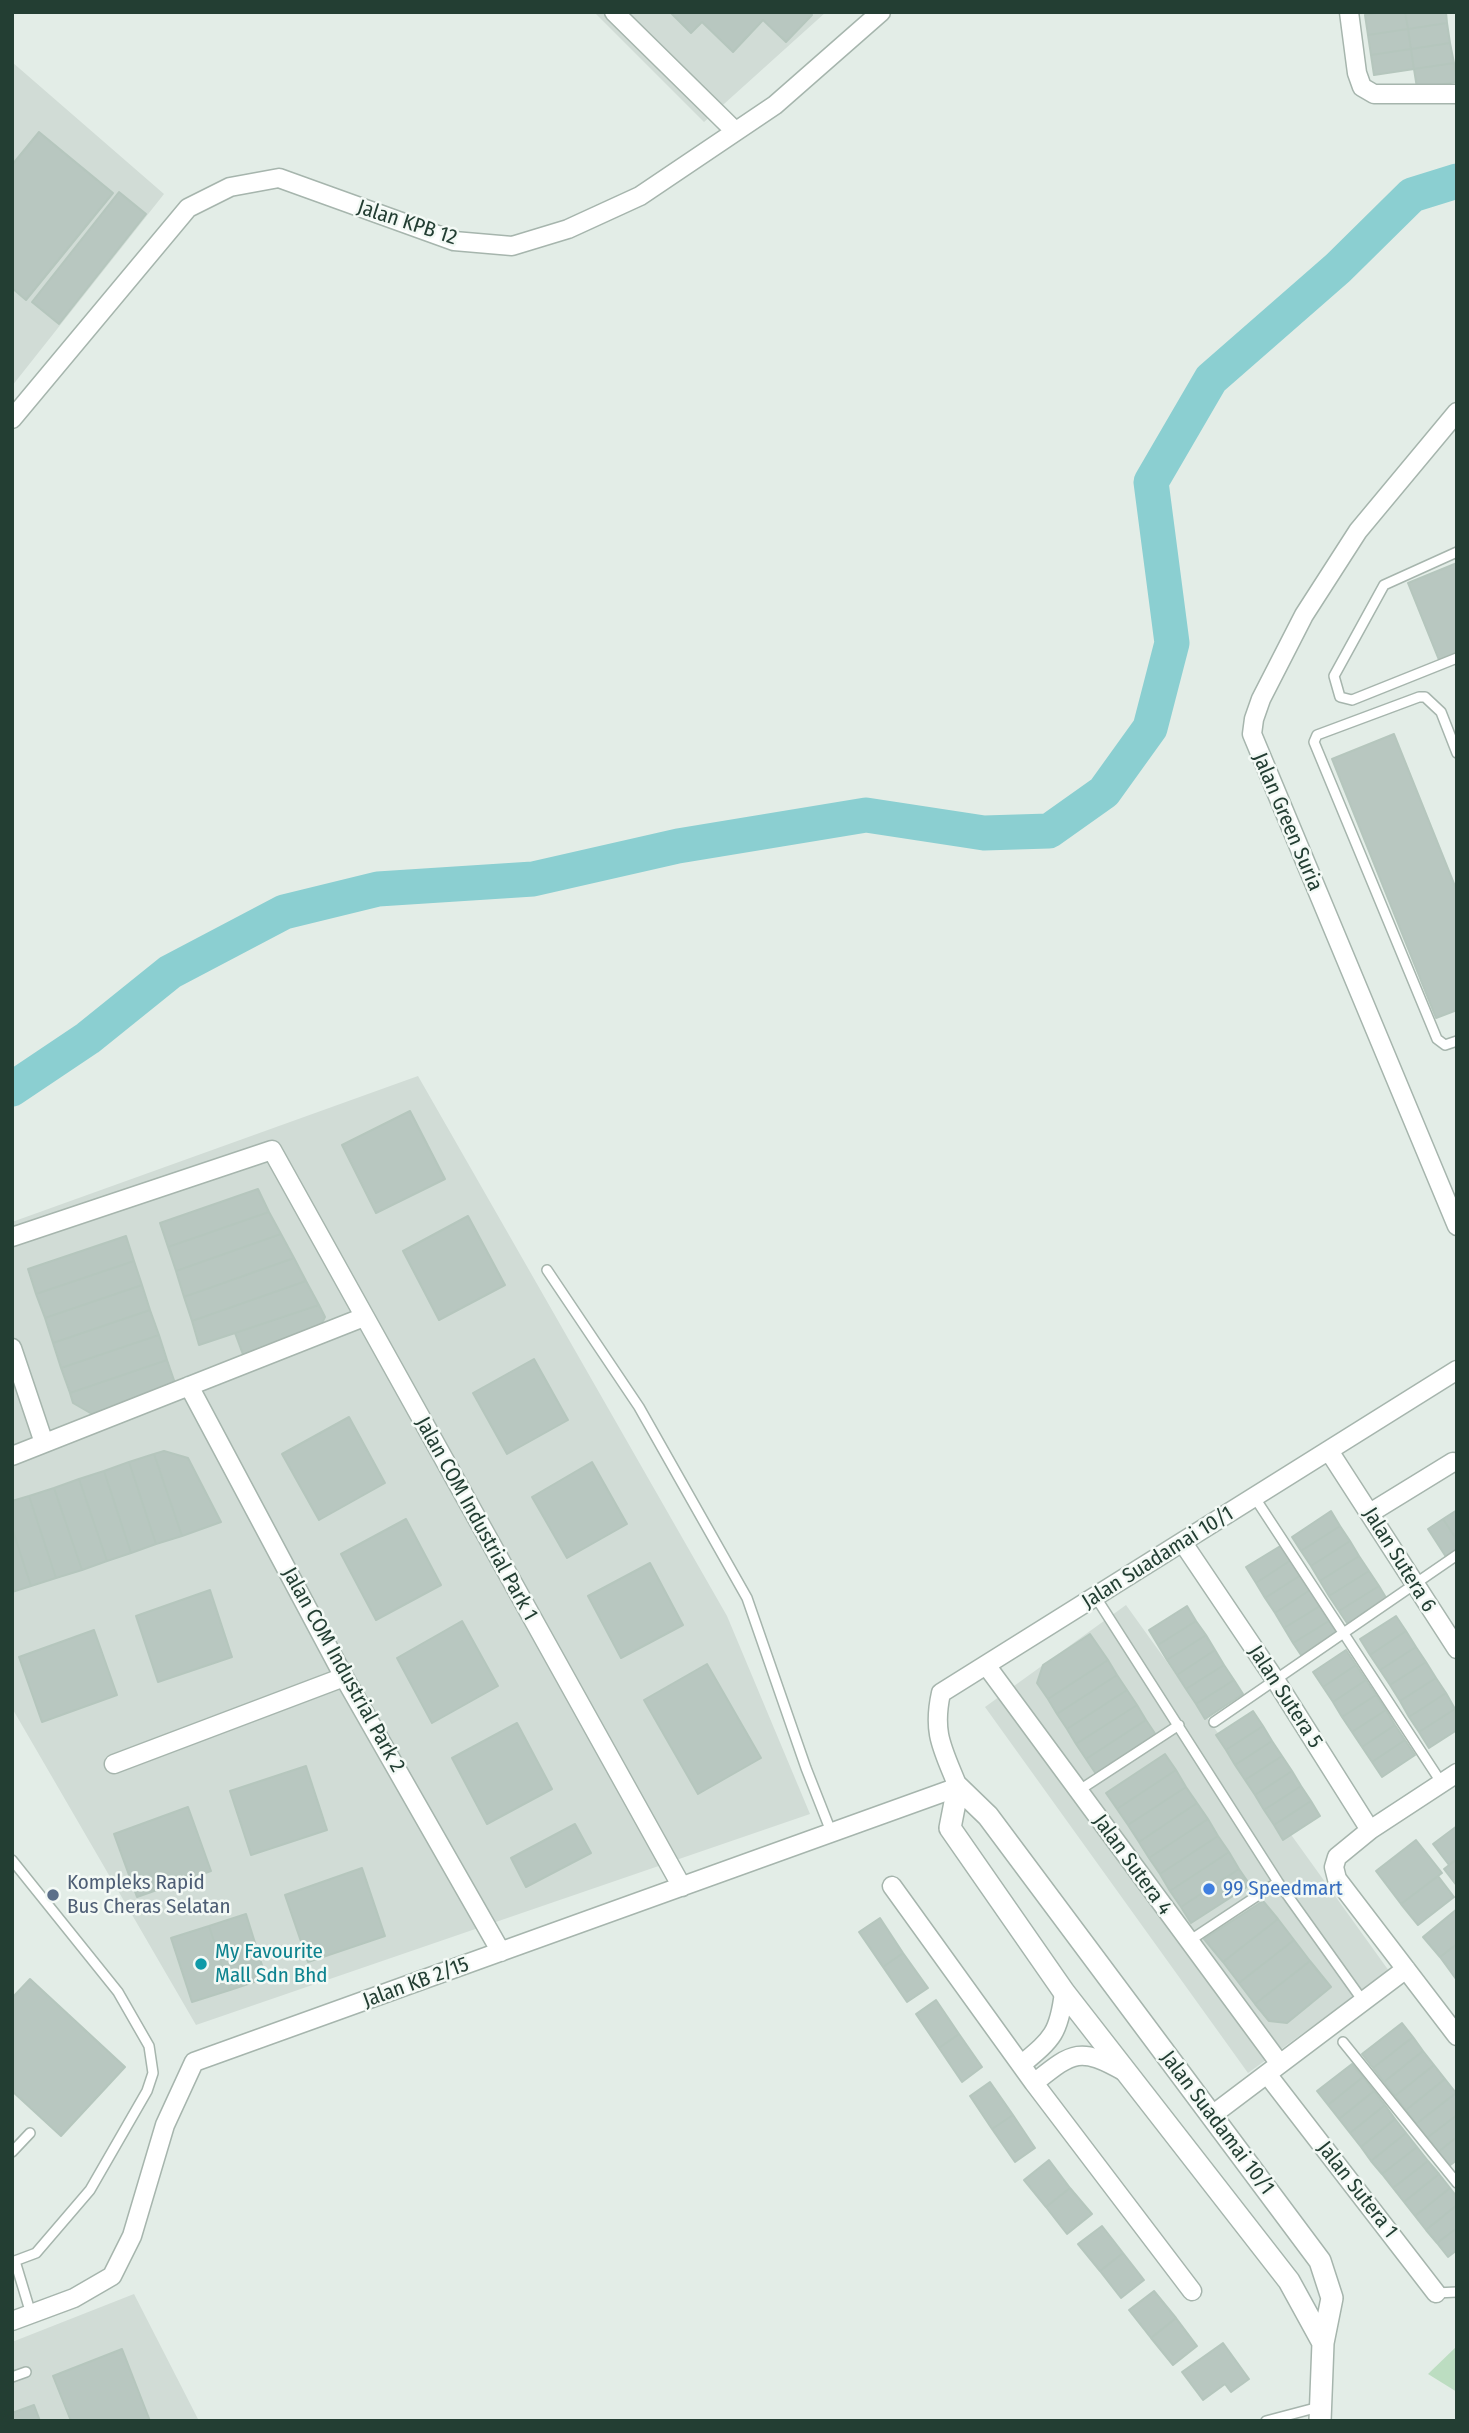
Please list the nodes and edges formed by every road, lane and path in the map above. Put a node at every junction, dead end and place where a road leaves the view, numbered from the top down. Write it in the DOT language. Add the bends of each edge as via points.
graph roads {
  1 [pos="614,12"];
  2 [pos="881,12"];
  3 [pos="1349,12"];
  4 [pos="1457,94"];
  5 [pos="735,131"];
  6 [pos="1457,412"];
  7 [pos="12,419"];
  8 [pos="1457,552"];
  9 [pos="1457,658"];
  10 [pos="1457,753"];
  11 [pos="1457,1041"];
  12 [pos="1457,1226"];
  13 [pos="12,1237"];
  14 [pos="547,1270"];
  15 [pos="364,1317"];
  16 [pos="12,1348"];
  17 [pos="1457,1370"];
  18 [pos="189,1385"];
  19 [pos="44,1443"];
  20 [pos="1329,1451"];
  21 [pos="12,1456"];
  22 [pos="1455,1463"];
  23 [pos="1255,1498"];
  24 [pos="1370,1513"];
  25 [pos="1183,1543"];
  26 [pos="1457,1555"];
  27 [pos="1414,1584"];
  28 [pos="1096,1596"];
  29 [pos="1344,1633"];
  30 [pos="1457,1649"];
  31 [pos="986,1665"];
  32 [pos="344,1677"];
  33 [pos="1276,1681"];
  34 [pos="1214,1723"];
  35 [pos="1179,1725"];
  36 [pos="114,1764"];
  37 [pos="1449,1777"];
  38 [pos="958,1787"];
  39 [pos="1078,1791"];
  40 [pos="1370,1830"];
  41 [pos="832,1834"];
  42 [pos="12,1860"];
  43 [pos="1278,1882"];
  44 [pos="892,1886"];
  45 [pos="682,1888"];
  46 [pos="1188,1941"];
  47 [pos="501,1952"];
  48 [pos="1406,1969"];
  49 [pos="1063,1992"];
  50 [pos="1363,2001"];
  51 [pos="1457,2036"];
  52 [pos="1343,2042"];
  53 [pos="1021,2066"];
  54 [pos="1125,2072"];
  55 [pos="1275,2075"];
  56 [pos="1034,2083"];
  57 [pos="1211,2116"];
  58 [pos="30,2133"];
  59 [pos="12,2152"];
  60 [pos="1457,2183"];
  61 [pos="14,2262"];
  62 [pos="1192,2291"];
  63 [pos="1457,2292"];
  64 [pos="1436,2293"];
  65 [pos="31,2314"];
  66 [pos="12,2321"];
  67 [pos="1323,2343"];
  68 [pos="26,2372"];
  69 [pos="12,2377"];
  70 [pos="1320,2414"];
  71 [pos="1266,2421"];
  1 -- 5 [label="street"];
  2 -- 5 [label="street, Jalan KPB 12" via="775,105"];
  3 -- 4 [label="street" via="1362,87 1374,94"];
  5 -- 7 [label="street, Jalan KPB 12" via="640,196 568,229 512,246 454,241 279,178 230,187 188,208"];
  6 -- 12 [label="street, Jalan Green Suria" via="1358,531 1304,615 1261,699 1252,734"];
  8 -- 9 [label="lane" via="1384,584 1334,676 1340,697 1352,701"];
  10 -- 11 [label="lane" via="1441,712 1425,697 1317,736 1314,742 1437,1039 1446,1045"];
  13 -- 15 [label="street, Jalan COM Industrial Park 1" via="272,1150"];
  14 -- 41 [label="lane" via="639,1407 747,1598"];
  15 -- 18 [label="street"];
  15 -- 45 [label="street, Jalan COM Industrial Park 1"];
  16 -- 19 [label="street"];
  17 -- 20 [label="street, Jalan Suadamai 10/1"];
  18 -- 19 [label="street"];
  18 -- 32 [label="street, Jalan COM Industrial Park 2"];
  19 -- 21 [label="street"];
  20 -- 23 [label="street, Jalan Suadamai 10/1"];
  20 -- 24 [label="street, Jalan Sutera 6"];
  22 -- 24 [label="street"];
  23 -- 25 [label="street, Jalan Suadamai 10/1"];
  23 -- 29 [label="lane"];
  24 -- 27 [label="street, Jalan Sutera 6"];
  25 -- 28 [label="street, Jalan Suadamai 10/1"];
  25 -- 33 [label="street, Jalan Sutera 5"];
  26 -- 27 [label="lane"];
  27 -- 29 [label="lane"];
  27 -- 30 [label="street, Jalan Sutera 6"];
  28 -- 31 [label="street, Jalan Suadamai 10/1"];
  28 -- 35 [label="lane"];
  29 -- 33 [label="lane"];
  29 -- 37 [label="lane"];
  31 -- 38 [label="street, Jalan Suadamai 10/1" via="942,1693 937,1712 937,1732"];
  31 -- 39 [label="street, Jalan Sutera 4"];
  32 -- 36 [label="street"];
  32 -- 47 [label="street, Jalan COM Industrial Park 2"];
  33 -- 34 [label="lane"];
  33 -- 40 [label="street, Jalan Sutera 5"];
  35 -- 39 [label="lane"];
  35 -- 43 [label="lane"];
  37 -- 40 [label="street"];
  38 -- 41 [label="street, Jalan KB 2/15"];
  38 -- 49 [label="street, Jalan Suadamai 10/1" via="950,1828"];
  38 -- 57 [label="street, Jalan Suadamai 10/1" via="988,1816"];
  39 -- 46 [label="street, Jalan Sutera 4"];
  40 -- 48 [label="street" via="1337,1857 1337,1879"];
  41 -- 45 [label="street, Jalan KB 2/15"];
  42 -- 61 [label="lane" via="118,1992 149,2046 153,2073 90,2189 36,2253"];
  43 -- 46 [label="lane"];
  43 -- 50 [label="lane"];
  44 -- 53 [label="street"];
  45 -- 47 [label="street, Jalan KB 2/15"];
  46 -- 55 [label="street, Jalan Sutera 4"];
  47 -- 65 [label="street, Jalan KB 2/15" via="194,2062 164,2125 132,2236 112,2276 74,2298"];
  48 -- 50 [label="street"];
  48 -- 51 [label="street"];
  49 -- 53 [label="street" via="1056,2029 1048,2043"];
  49 -- 54 [label="street, Jalan Suadamai 10/1"];
  50 -- 55 [label="street"];
  52 -- 60 [label="lane"];
  53 -- 56 [label="street"];
  54 -- 56 [label="street" via="1099,2057 1076,2056"];
  54 -- 67 [label="street, Jalan Suadamai 10/1" via="1289,2281"];
  55 -- 57 [label="street"];
  55 -- 64 [label="street, Jalan Sutera 1"];
  56 -- 62 [label="street"];
  57 -- 67 [label="street, Jalan Suadamai 10/1" via="1320,2261 1332,2298"];
  58 -- 59 [label="lane"];
  61 -- 65 [label="lane"];
  63 -- 64 [label="lane"];
  65 -- 66 [label="street, Jalan KB 2/15"];
  67 -- 70 [label="street, Jalan Suadamai 10/1"];
  68 -- 69 [label="lane"];
  70 -- 71 [label="lane"];
}
